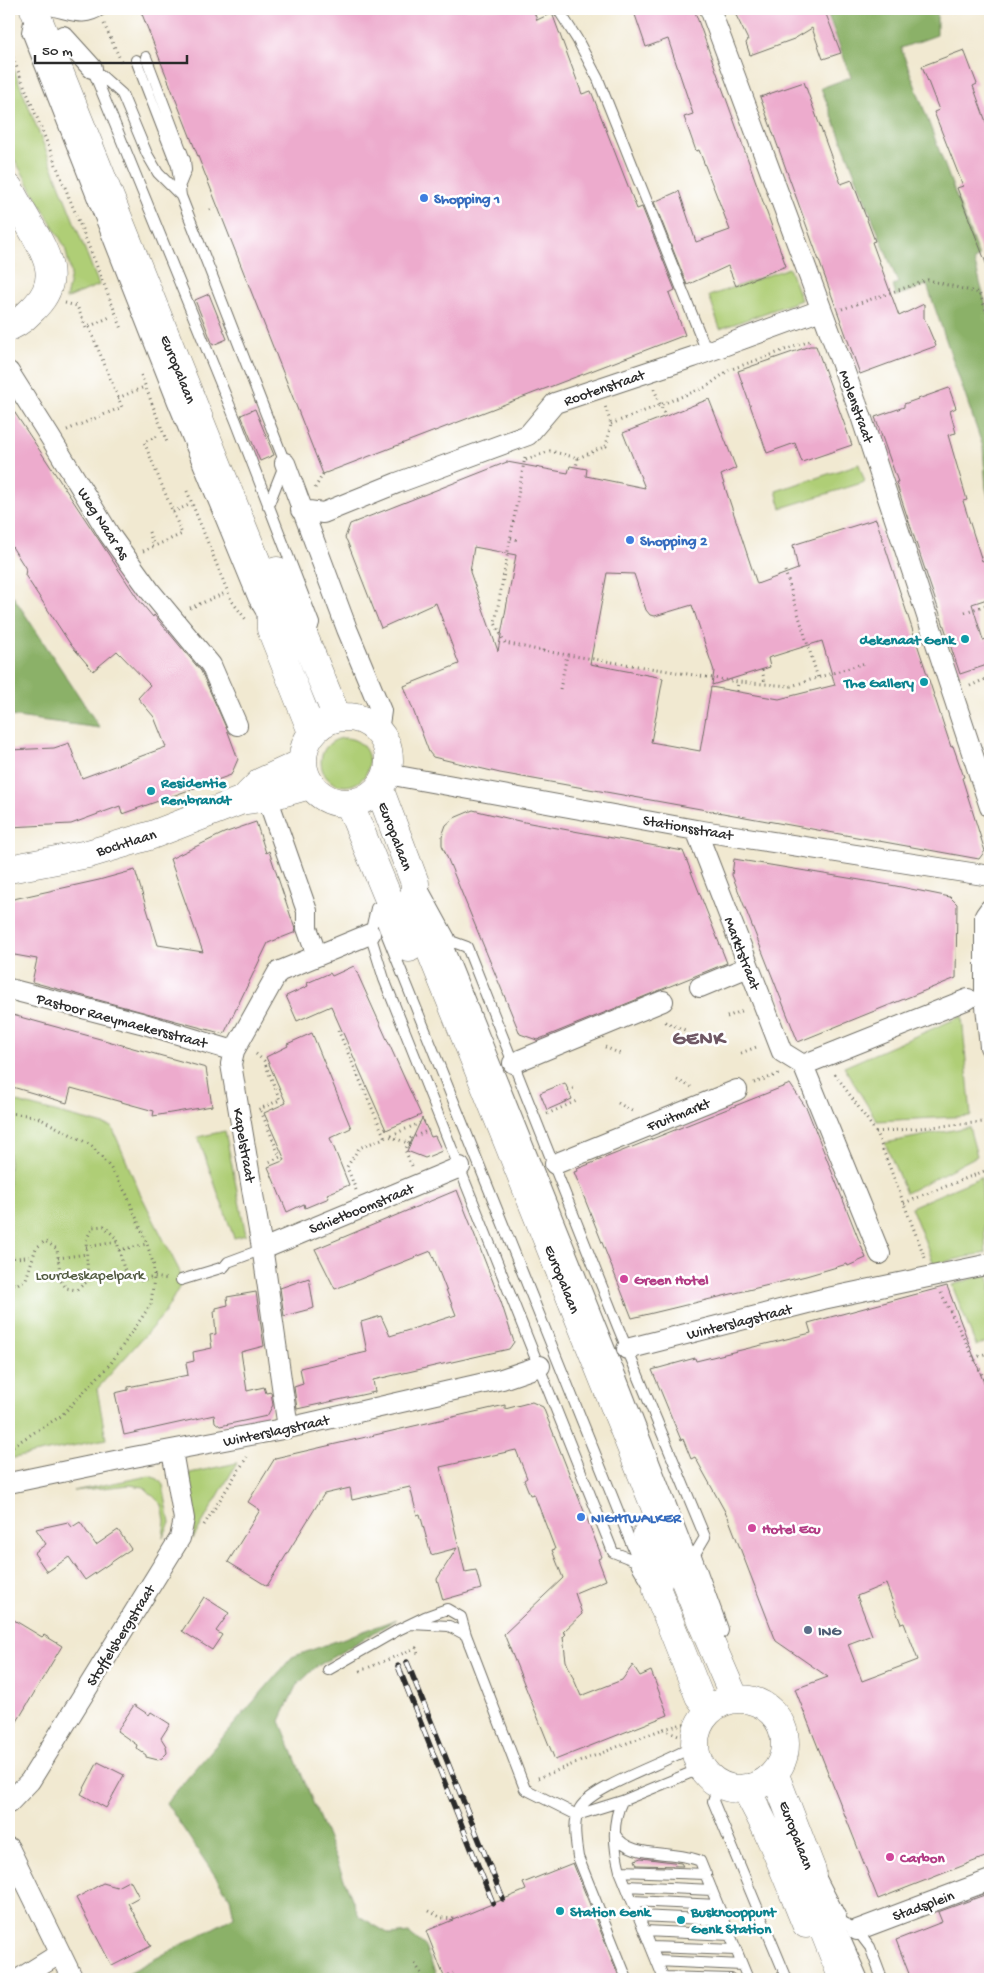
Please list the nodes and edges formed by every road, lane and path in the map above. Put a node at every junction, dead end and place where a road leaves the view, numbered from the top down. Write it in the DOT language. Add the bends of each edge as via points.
graph roads {
  1 [pos="43,9"];
  2 [pos="102,9"];
  3 [pos="558,9"];
  4 [pos="710,9"];
  5 [pos="63,36"];
  6 [pos="9,48"];
  7 [pos="141,58"];
  8 [pos="92,68"];
  9 [pos="9,188"];
  10 [pos="180,192"];
  11 [pos="218,206"];
  12 [pos="210,210"];
  13 [pos="60,301"];
  14 [pos="850,306"];
  15 [pos="990,310"];
  16 [pos="814,312"];
  17 [pos="112,316"];
  18 [pos="89,326"];
  19 [pos="9,327"];
  20 [pos="122,329"];
  21 [pos="818,338"];
  22 [pos="705,353"];
  23 [pos="9,372"];
  24 [pos="140,375"];
  25 [pos="142,388"];
  26 [pos="598,388"];
  27 [pos="656,396"];
  28 [pos="118,398"];
  29 [pos="660,404"];
  30 [pos="665,416"];
  31 [pos="611,424"];
  32 [pos="160,435"];
  33 [pos="50,437"];
  34 [pos="519,439"];
  35 [pos="168,445"];
  36 [pos="578,458"];
  37 [pos="526,460"];
  38 [pos="285,463"];
  39 [pos="576,467"];
  40 [pos="187,491"];
  41 [pos="189,506"];
  42 [pos="268,506"];
  43 [pos="301,510"];
  44 [pos="172,512"];
  45 [pos="149,532"];
  46 [pos="511,538"];
  47 [pos="518,540"];
  48 [pos="154,546"];
  49 [pos="126,558"];
  50 [pos="785,571"];
  51 [pos="225,592"];
  52 [pos="990,604"];
  53 [pos="965,612"];
  54 [pos="172,616"];
  55 [pos="260,626"];
  56 [pos="307,646"];
  57 [pos="567,656"];
  58 [pos="865,663"];
  59 [pos="762,670"];
  60 [pos="990,677"];
  61 [pos="818,678"];
  62 [pos="738,682"];
  63 [pos="765,683"];
  64 [pos="971,685"];
  65 [pos="560,689"];
  66 [pos="737,691"];
  67 [pos="337,717"];
  68 [pos="237,725"];
  69 [pos="378,730"];
  70 [pos="312,732"];
  71 [pos="984,757"];
  72 [pos="306,774"];
  73 [pos="395,779"];
  74 [pos="267,797"];
  75 [pos="240,801"];
  76 [pos="349,803"];
  77 [pos="990,808"];
  78 [pos="696,830"];
  79 [pos="9,869"];
  80 [pos="990,876"];
  81 [pos="414,883"];
  82 [pos="379,895"];
  83 [pos="990,909"];
  84 [pos="370,934"];
  85 [pos="445,939"];
  86 [pos="317,956"];
  87 [pos="748,967"];
  88 [pos="700,987"];
  89 [pos="9,989"];
  90 [pos="968,999"];
  91 [pos="663,1001"];
  92 [pos="338,1030"];
  93 [pos="990,1047"];
  94 [pos="234,1051"];
  95 [pos="256,1054"];
  96 [pos="824,1057"];
  97 [pos="517,1061"];
  98 [pos="803,1065"];
  99 [pos="574,1088"];
  100 [pos="568,1090"];
  101 [pos="737,1090"];
  102 [pos="579,1100"];
  103 [pos="260,1109"];
  104 [pos="254,1111"];
  105 [pos="9,1113"];
  106 [pos="544,1115"];
  107 [pos="425,1122"];
  108 [pos="984,1122"];
  109 [pos="434,1128"];
  110 [pos="876,1132"];
  111 [pos="389,1136"];
  112 [pos="385,1138"];
  113 [pos="409,1143"];
  114 [pos="275,1160"];
  115 [pos="555,1164"];
  116 [pos="460,1167"];
  117 [pos="413,1168"];
  118 [pos="987,1170"];
  119 [pos="355,1188"];
  120 [pos="904,1203"];
  121 [pos="117,1242"];
  122 [pos="147,1244"];
  123 [pos="86,1247"];
  124 [pos="263,1248"];
  125 [pos="119,1250"];
  126 [pos="87,1254"];
  127 [pos="880,1254"];
  128 [pos="33,1256"];
  129 [pos="58,1258"];
  130 [pos="9,1259"];
  131 [pos="990,1264"];
  132 [pos="933,1276"];
  133 [pos="154,1277"];
  134 [pos="181,1280"];
  135 [pos="9,1282"];
  136 [pos="627,1349"];
  137 [pos="990,1352"];
  138 [pos="974,1358"];
  139 [pos="540,1366"];
  140 [pos="990,1390"];
  141 [pos="288,1428"];
  142 [pos="9,1448"];
  143 [pos="172,1451"];
  144 [pos="247,1457"];
  145 [pos="9,1482"];
  146 [pos="202,1528"];
  147 [pos="692,1559"];
  148 [pos="641,1563"];
  149 [pos="657,1590"];
  150 [pos="411,1624"];
  151 [pos="466,1634"];
  152 [pos="418,1654"];
  153 [pos="328,1670"];
  154 [pos="355,1673"];
  155 [pos="722,1674"];
  156 [pos="735,1699"];
  157 [pos="705,1745"];
  158 [pos="775,1775"];
  159 [pos="536,1779"];
  160 [pos="745,1788"];
  161 [pos="622,1801"];
  162 [pos="9,1803"];
  163 [pos="577,1815"];
  164 [pos="615,1834"];
  165 [pos="9,1848"];
  166 [pos="620,1871"];
  167 [pos="812,1871"];
  168 [pos="706,1874"];
  169 [pos="990,1880"];
  170 [pos="626,1886"];
  171 [pos="712,1890"];
  172 [pos="632,1901"];
  173 [pos="718,1904"];
  174 [pos="429,1911"];
  175 [pos="639,1916"];
  176 [pos="836,1918"];
  177 [pos="456,1919"];
  178 [pos="724,1920"];
  179 [pos="857,1930"];
  180 [pos="645,1931"];
  181 [pos="730,1935"];
  182 [pos="651,1947"];
  183 [pos="736,1950"];
  184 [pos="59,1954"];
  185 [pos="657,1962"];
  186 [pos="415,1964"];
  187 [pos="742,1965"];
  188 [pos="453,1973"];
  189 [pos="664,1978"];
  190 [pos="19,1979"];
  191 [pos="73,1979"];
  192 [pos="425,1979"];
  193 [pos="445,1979"];
  194 [pos="627,1979"];
  195 [pos="732,1979"];
  196 [pos="748,1979"];
  197 [pos="787,1979"];
  198 [pos="828,1979"];
  199 [pos="843,1979"];
  200 [pos="863,1979"];
  201 [pos="882,1979"];
  1 -- 2 [label="lane" via="84,18"];
  1 -- 5 [label="main road, Europalaan"];
  1 -- 55 [label="main road, Europalaan" via="270,595"];
  3 -- 22 [label="lane" via="598,79"];
  4 -- 16 [label="street, Molenstraat"];
  5 -- 8 [label="street"];
  5 -- 56 [label="main road, Europalaan"];
  6 -- 20 [label="path"];
  7 -- 10 [label="lane" via="177,166"];
  8 -- 10 [label="lane" via="122,94 158,173"];
  8 -- 42 [label="lane"];
  9 -- 19 [label="main road" via="45,252 50,269 47,292 40,302 20,322"];
  10 -- 38 [label="lane"];
  11 -- 12 [label="path"];
  13 -- 18 [label="path" via="77,306 86,328"];
  14 -- 15 [label="path" via="928,280 980,293 987,312"];
  16 -- 22 [label="street, Rootenstraat"];
  16 -- 71 [label="street, Molenstraat" via="885,486"];
  17 -- 18 [label="path"];
  18 -- 28 [label="path"];
  21 -- 29 [label="path" via="729,370 706,387"];
  22 -- 26 [label="street, Rootenstraat"];
  23 -- 33 [label="street, Weg Naar As"];
  24 -- 35 [label="path"];
  25 -- 28 [label="path"];
  26 -- 31 [label="path"];
  26 -- 34 [label="street, Rootenstraat" via="555,403 528,436"];
  27 -- 29 [label="path"];
  28 -- 33 [label="path" via="122,407"];
  29 -- 30 [label="path"];
  29 -- 31 [label="path"];
  31 -- 36 [label="path" via="606,446"];
  32 -- 44 [label="path" via="144,442"];
  33 -- 49 [label="street, Weg Naar As"];
  34 -- 37 [label="path"];
  34 -- 43 [label="street, Rootenstraat" via="322,513"];
  36 -- 37 [label="path" via="550,451"];
  36 -- 39 [label="path"];
  37 -- 46 [label="path"];
  38 -- 42 [label="lane"];
  38 -- 43 [label="street"];
  40 -- 55 [label="path" via="232,600"];
  41 -- 44 [label="path"];
  42 -- 56 [label="lane" via="314,623"];
  43 -- 69 [label="street" via="381,711"];
  44 -- 48 [label="path" via="182,534"];
  45 -- 48 [label="path"];
  46 -- 47 [label="path"];
  46 -- 57 [label="path" via="495,623 505,643 543,648"];
  48 -- 49 [label="path"];
  49 -- 54 [label="street, Weg Naar As"];
  50 -- 61 [label="path"];
  51 -- 54 [label="path"];
  52 -- 53 [label="path"];
  54 -- 68 [label="street, Weg Naar As" via="211,665"];
  55 -- 70 [label="main road, Europalaan"];
  56 -- 67 [label="main road, Europalaan"];
  57 -- 62 [label="path"];
  57 -- 65 [label="path"];
  58 -- 61 [label="path"];
  59 -- 63 [label="path"];
  60 -- 64 [label="path"];
  61 -- 63 [label="path" via="791,686"];
  62 -- 63 [label="path"];
  62 -- 66 [label="path"];
  67 -- 69 [label="main road" via="366,721"];
  67 -- 70 [label="main road"];
  69 -- 73 [label="main road, Europalaan" via="385,740"];
  70 -- 72 [label="main road" via="303,752"];
  71 -- 77 [label="street, Molenstraat"];
  72 -- 74 [label="main road, Bochtlaan"];
  72 -- 75 [label="main road, Bochtlaan" via="261,782"];
  72 -- 76 [label="main road" via="317,793 338,803"];
  73 -- 76 [label="main road, Europalaan" via="361,801"];
  73 -- 78 [label="street, Stationsstraat"];
  73 -- 81 [label="main road, Europalaan"];
  74 -- 75 [label="main road, Bochtlaan"];
  74 -- 86 [label="street" via="307,911 307,928"];
  75 -- 79 [label="main road, Bochtlaan" via="152,835 88,854"];
  76 -- 82 [label="main road, Europalaan"];
  78 -- 80 [label="street, Stationsstraat"];
  78 -- 87 [label="street, Marktstraat"];
  81 -- 85 [label="street, Europalaan"];
  81 -- 155 [label="main road, Europalaan" via="414,910"];
  82 -- 84 [label="lane"];
  82 -- 148 [label="lane, Europalaan" via="570,1393"];
  82 -- 149 [label="main road, Europalaan" via="660,1567"];
  83 -- 93 [label="street" via="986,916 984,976"];
  84 -- 86 [label="street, Kapelstraat"];
  84 -- 116 [label="lane" via="384,980"];
  85 -- 97 [label="lane" via="467,947"];
  85 -- 147 [label="lane, Europalaan"];
  86 -- 94 [label="street, Kapelstraat" via="278,972"];
  87 -- 88 [label="street"];
  87 -- 98 [label="street, Marktstraat" via="782,1052"];
  89 -- 94 [label="street, Pastoor Raeymaekersstraat"];
  90 -- 96 [label="street"];
  91 -- 97 [label="street"];
  92 -- 112 [label="path"];
  94 -- 124 [label="street, Kapelstraat" via="231,1064"];
  95 -- 103 [label="path" via="264,1061 280,1100"];
  96 -- 98 [label="street"];
  96 -- 110 [label="path"];
  97 -- 115 [label="lane"];
  98 -- 101 [label="path"];
  98 -- 127 [label="street"];
  99 -- 100 [label="path"];
  101 -- 115 [label="street, Fruitmarkt"];
  102 -- 106 [label="path"];
  103 -- 104 [label="path"];
  103 -- 114 [label="path" via="280,1157"];
  105 -- 122 [label="path" via="35,1116 90,1144 110,1167 127,1195"];
  107 -- 111 [label="path"];
  108 -- 110 [label="path"];
  109 -- 113 [label="path" via="411,1138"];
  110 -- 120 [label="path"];
  111 -- 112 [label="path"];
  111 -- 113 [label="path"];
  112 -- 119 [label="path" via="359,1148 347,1167"];
  113 -- 117 [label="path" via="405,1150"];
  115 -- 136 [label="lane"];
  116 -- 124 [label="street, Schietboomstraat"];
  116 -- 139 [label="lane"];
  118 -- 120 [label="path"];
  120 -- 132 [label="path"];
  121 -- 123 [label="path"];
  121 -- 123 [label="path" via="104,1226 93,1226"];
  121 -- 125 [label="path"];
  122 -- 125 [label="path"];
  122 -- 133 [label="path"];
  123 -- 126 [label="path"];
  124 -- 134 [label="lane" via="228,1262 224,1267"];
  124 -- 141 [label="street, Kapelstraat"];
  125 -- 133 [label="path" via="124,1269 139,1281"];
  126 -- 129 [label="path"];
  126 -- 129 [label="path" via="88,1281 76,1290 66,1288 61,1281"];
  128 -- 129 [label="path" via="36,1248 46,1242 57,1249"];
  128 -- 130 [label="path"];
  128 -- 135 [label="path" via="26,1279 16,1285"];
  131 -- 132 [label="street"];
  132 -- 136 [label="street, Winterslagstraat"];
  132 -- 138 [label="path"];
  133 -- 142 [label="path" via="151,1304 111,1363 61,1416"];
  136 -- 147 [label="lane" via="705,1537"];
  137 -- 138 [label="path"];
  138 -- 140 [label="path"];
  139 -- 141 [label="street, Winterslagstraat" via="502,1379"];
  139 -- 148 [label="lane" via="613,1552"];
  141 -- 143 [label="street, Winterslagstraat"];
  143 -- 145 [label="street, Winterslagstraat"];
  143 -- 162 [label="street, Stoffelsbergstraat" via="184,1518 180,1538 30,1781"];
  144 -- 146 [label="path"];
  147 -- 155 [label="street, Europalaan" via="717,1625"];
  148 -- 149 [label="street, Europalaan"];
  149 -- 157 [label="main road, Europalaan" via="699,1696"];
  150 -- 151 [label="lane" via="449,1626"];
  150 -- 151 [label="lane" via="447,1609 461,1617"];
  150 -- 153 [label="lane"];
  151 -- 163 [label="lane" via="525,1789"];
  152 -- 154 [label="path" via="416,1648"];
  155 -- 156 [label="main road, Europalaan"];
  156 -- 157 [label="main road" via="721,1702"];
  156 -- 158 [label="main road" via="760,1703 778,1721 785,1745"];
  157 -- 159 [label="path" via="663,1728"];
  157 -- 160 [label="main road" via="732,1788"];
  157 -- 161 [label="lane"];
  157 -- 163 [label="lane" via="598,1791 585,1801"];
  157 -- 197 [label="lane" via="713,1801"];
  158 -- 160 [label="main road"];
  158 -- 167 [label="main road, Europalaan"];
  160 -- 198 [label="main road, Europalaan" via="782,1863"];
  161 -- 163 [label="lane"];
  161 -- 164 [label="lane"];
  163 -- 194 [label="lane" via="578,1857"];
  164 -- 166 [label="lane"];
  164 -- 168 [label="lane" via="631,1849 688,1855 700,1861"];
  165 -- 184 [label="street"];
  166 -- 168 [label="lane"];
  166 -- 170 [label="lane"];
  167 -- 176 [label="street"];
  167 -- 199 [label="main road, Europalaan" via="811,1898"];
  168 -- 171 [label="lane"];
  169 -- 179 [label="street, Stadsplein"];
  170 -- 171 [label="lane"];
  170 -- 172 [label="lane"];
  171 -- 173 [label="lane"];
  172 -- 173 [label="lane"];
  172 -- 175 [label="lane"];
  173 -- 178 [label="lane"];
  174 -- 177 [label="path" via="442,1918"];
  175 -- 178 [label="lane"];
  175 -- 180 [label="lane"];
  176 -- 179 [label="lane"];
  176 -- 200 [label="lane"];
  178 -- 181 [label="lane"];
  179 -- 201 [label="lane" via="870,1948"];
  180 -- 181 [label="lane"];
  180 -- 182 [label="lane"];
  181 -- 183 [label="lane"];
  182 -- 183 [label="lane"];
  182 -- 185 [label="lane"];
  183 -- 187 [label="lane"];
  184 -- 190 [label="street"];
  184 -- 191 [label="street"];
  185 -- 187 [label="lane"];
  185 -- 189 [label="lane"];
  186 -- 192 [label="path"];
  187 -- 196 [label="lane"];
  188 -- 193 [label="path"];
  189 -- 195 [label="lane"];
}
